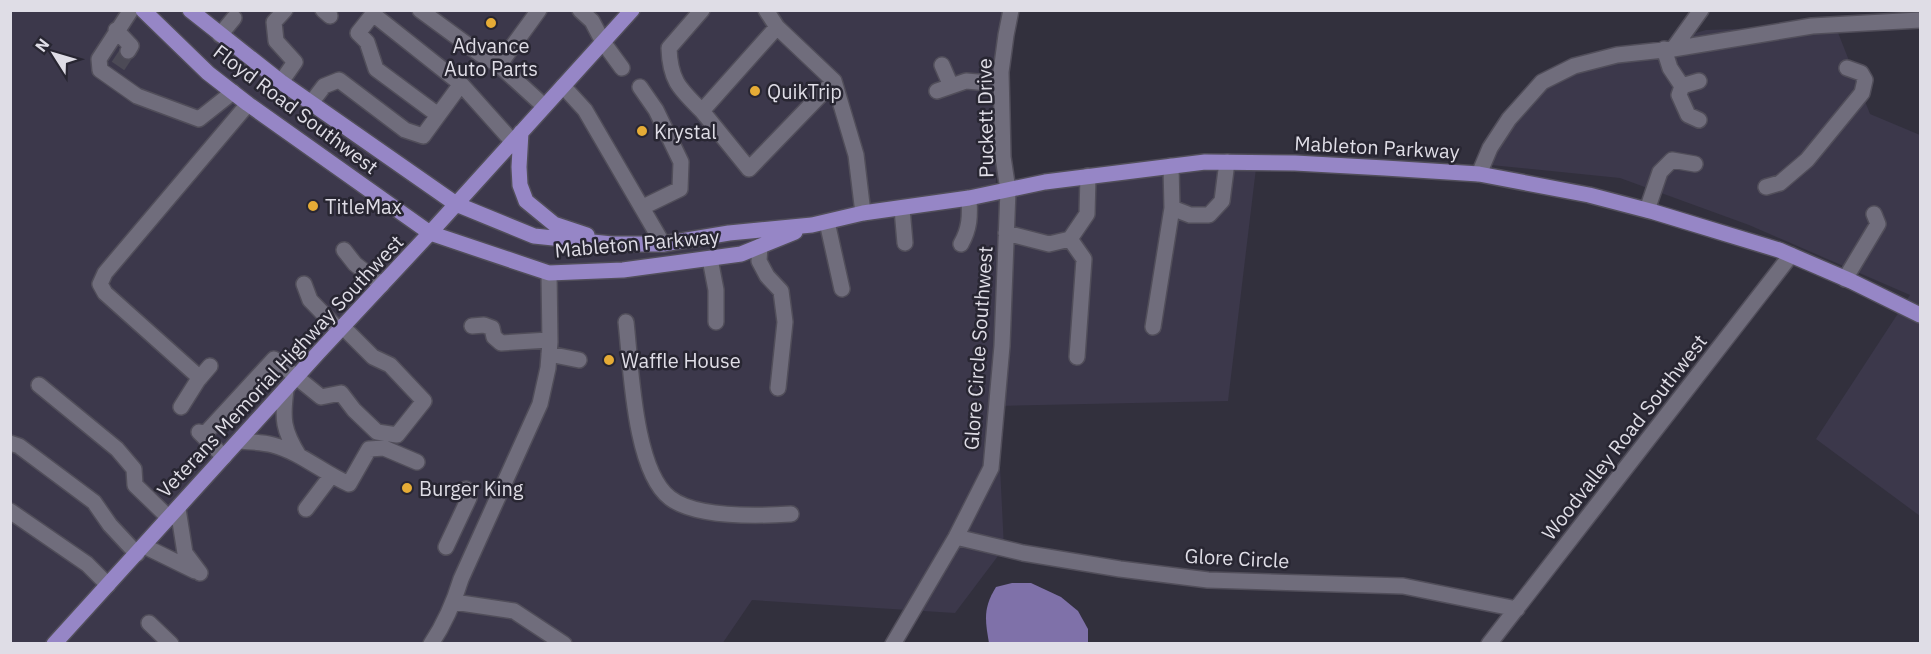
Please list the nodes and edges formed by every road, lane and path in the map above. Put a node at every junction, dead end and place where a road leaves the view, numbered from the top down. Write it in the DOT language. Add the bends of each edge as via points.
graph roads {
  1 [pos="130,10"];
  2 [pos="143,10"];
  3 [pos="190,10"];
  4 [pos="285,10"];
  5 [pos="420,10"];
  6 [pos="539,10"];
  7 [pos="580,10"];
  8 [pos="632,10"];
  9 [pos="702,10"];
  10 [pos="766,10"];
  11 [pos="1011,10"];
  12 [pos="1701,10"];
  13 [pos="234,18"];
  14 [pos="1920,20"];
  15 [pos="777,27"];
  16 [pos="116,30"];
  17 [pos="220,35"];
  18 [pos="603,42"];
  19 [pos="1669,49"];
  20 [pos="128,51"];
  21 [pos="499,65"];
  22 [pos="942,65"];
  23 [pos="622,68"];
  24 [pos="1847,68"];
  25 [pos="834,81"];
  26 [pos="1699,81"];
  27 [pos="281,82"];
  28 [pos="461,84"];
  29 [pos="1001,84"];
  30 [pos="563,86"];
  31 [pos="1682,86"];
  32 [pos="640,87"];
  33 [pos="233,92"];
  34 [pos="311,103"];
  35 [pos="248,104"];
  36 [pos="544,106"];
  37 [pos="702,111"];
  38 [pos="438,115"];
  39 [pos="1699,120"];
  40 [pos="517,136"];
  41 [pos="1227,162"];
  42 [pos="1695,164"];
  43 [pos="1170,166"];
  44 [pos="1479,174"];
  45 [pos="1088,176"];
  46 [pos="1766,187"];
  47 [pos="1008,190"];
  48 [pos="969,198"];
  49 [pos="456,204"];
  50 [pos="643,207"];
  51 [pos="1172,208"];
  52 [pos="902,209"];
  53 [pos="1647,210"];
  54 [pos="863,213"];
  55 [pos="1874,214"];
  56 [pos="819,224"];
  57 [pos="430,233"];
  58 [pos="1006,233"];
  59 [pos="1070,239"];
  60 [pos="905,243"];
  61 [pos="612,244"];
  62 [pos="663,244"];
  63 [pos="961,244"];
  64 [pos="759,246"];
  65 [pos="344,250"];
  66 [pos="1791,255"];
  67 [pos="710,259"];
  68 [pos="549,273"];
  69 [pos="1845,279"];
  70 [pos="304,284"];
  71 [pos="382,285"];
  72 [pos="842,289"];
  73 [pos="1920,315"];
  74 [pos="626,322"];
  75 [pos="716,322"];
  76 [pos="472,326"];
  77 [pos="1153,327"];
  78 [pos="341,329"];
  79 [pos="549,347"];
  80 [pos="1077,357"];
  81 [pos="579,360"];
  82 [pos="210,366"];
  83 [pos="200,378"];
  84 [pos="291,384"];
  85 [pos="39,385"];
  86 [pos="778,388"];
  87 [pos="181,407"];
  88 [pos="239,441"];
  89 [pos="10,443"];
  90 [pos="299,456"];
  91 [pos="224,457"];
  92 [pos="417,462"];
  93 [pos="332,476"];
  94 [pos="466,489"];
  95 [pos="306,509"];
  96 [pos="10,512"];
  97 [pos="173,514"];
  98 [pos="791,514"];
  99 [pos="956,537"];
  100 [pos="140,550"];
  101 [pos="470,558"];
  102 [pos="108,585"];
  103 [pos="454,602"];
  104 [pos="1517,609"];
  105 [pos="149,623"];
  106 [pos="54,644"];
  107 [pos="171,644"];
  108 [pos="431,644"];
  109 [pos="564,644"];
  110 [pos="893,644"];
  111 [pos="1489,644"];
  1 -- 16 [label="street"];
  2 -- 33 [label="main road, Floyd Road Southwest"];
  3 -- 17 [label="main road, Floyd Road Southwest"];
  4 -- 27 [label="street" via="274,22 276,40 296,62"];
  5 -- 21 [label="street"];
  6 -- 21 [label="street"];
  7 -- 18 [label="street" via="592,21"];
  8 -- 18 [label="main road, Veterans Memorial Highway Southwest"];
  9 -- 37 [label="street" via="669,48 669,64 677,85"];
  10 -- 15 [label="street"];
  11 -- 29 [label="street, Puckett Drive"];
  12 -- 19 [label="street"];
  13 -- 17 [label="street"];
  14 -- 19 [label="street" via="1812,26"];
  15 -- 25 [label="street"];
  15 -- 37 [label="street"];
  16 -- 20 [label="street" via="131,46"];
  16 -- 33 [label="street" via="99,59 100,70 114,72 137,96 199,119"];
  17 -- 27 [label="main road, Floyd Road Southwest"];
  18 -- 23 [label="street"];
  18 -- 30 [label="main road, Veterans Memorial Highway Southwest"];
  19 -- 31 [label="street" via="1670,68"];
  19 -- 44 [label="street" via="1617,55 1574,66 1542,82 1509,118"];
  21 -- 36 [label="street"];
  22 -- 29 [label="street" via="944,88 966,81"];
  24 -- 46 [label="street" via="1861,73 1862,93 1807,160 1780,183"];
  25 -- 37 [label="street" via="749,169"];
  25 -- 54 [label="street" via="856,155"];
  26 -- 31 [label="street"];
  27 -- 34 [label="main road, Floyd Road Southwest"];
  28 -- 38 [label="street"];
  28 -- 38 [label="street" via="373,14 358,33 367,42 376,69"];
  28 -- 40 [label="street"];
  29 -- 47 [label="street, Puckett Drive"];
  30 -- 36 [label="main road, Veterans Memorial Highway Southwest"];
  30 -- 50 [label="street" via="585,110"];
  31 -- 39 [label="street" via="1679,95 1688,115"];
  32 -- 50 [label="street" via="656,110 681,162 680,189"];
  33 -- 35 [label="main road, Floyd Road Southwest"];
  34 -- 38 [label="street" via="324,86 339,80 405,130 423,136"];
  34 -- 49 [label="main road, Floyd Road Southwest"];
  35 -- 57 [label="main road, Floyd Road Southwest"];
  35 -- 83 [label="street" via="105,273 100,284 105,293"];
  36 -- 40 [label="main road, Veterans Memorial Highway Southwest"];
  40 -- 49 [label="main road, Veterans Memorial Highway Southwest"];
  40 -- 61 [label="main road" via="520,185 526,201 554,224"];
  41 -- 43 [label="main road, Mableton Parkway"];
  41 -- 44 [label="main road, Mableton Parkway"];
  41 -- 51 [label="street" via="1222,201 1209,215 1190,215"];
  42 -- 53 [label="street" via="1672,160 1660,172"];
  43 -- 45 [label="main road, Mableton Parkway"];
  43 -- 51 [label="street"];
  44 -- 53 [label="main road, Mableton Parkway"];
  45 -- 47 [label="main road, Mableton Parkway"];
  45 -- 59 [label="street" via="1087,214"];
  47 -- 48 [label="main road, Mableton Parkway"];
  47 -- 58 [label="street, Glore Circle Southwest"];
  48 -- 52 [label="main road, Mableton Parkway"];
  48 -- 63 [label="street" via="968,232"];
  49 -- 57 [label="main road, Veterans Memorial Highway Southwest"];
  49 -- 61 [label="main road, Mableton Parkway" via="534,236"];
  50 -- 62 [label="street"];
  51 -- 77 [label="street"];
  52 -- 54 [label="main road, Mableton Parkway"];
  52 -- 60 [label="street"];
  53 -- 66 [label="main road, Mableton Parkway"];
  54 -- 56 [label="main road, Mableton Parkway"];
  55 -- 69 [label="street" via="1878,224"];
  56 -- 62 [label="main road, Mableton Parkway"];
  56 -- 64 [label="main road, Mableton Parkway"];
  56 -- 72 [label="street"];
  57 -- 68 [label="main road, Mableton Parkway"];
  57 -- 71 [label="main road, Veterans Memorial Highway Southwest"];
  58 -- 59 [label="street" via="1048,244"];
  58 -- 99 [label="street, Glore Circle Southwest" via="1002,346 991,468"];
  59 -- 80 [label="street" via="1084,259"];
  61 -- 62 [label="main road, Mableton Parkway"];
  64 -- 67 [label="main road, Mableton Parkway" via="741,254"];
  64 -- 86 [label="street" via="759,261 781,291 785,322"];
  65 -- 71 [label="street"];
  66 -- 69 [label="main road, Mableton Parkway"];
  66 -- 104 [label="street, Woodvalley Road Southwest"];
  67 -- 68 [label="main road, Mableton Parkway" via="623,270"];
  67 -- 75 [label="street" via="716,290"];
  68 -- 79 [label="street"];
  69 -- 73 [label="main road, Mableton Parkway"];
  70 -- 78 [label="street" via="310,300"];
  71 -- 78 [label="main road, Veterans Memorial Highway Southwest"];
  74 -- 98 [label="street" via="639,435 655,482 670,498 695,511"];
  76 -- 79 [label="street" via="492,328 501,343"];
  78 -- 84 [label="main road, Veterans Memorial Highway Southwest"];
  78 -- 84 [label="street" via="373,357 390,365 424,401 397,435 377,432 340,393 321,397"];
  79 -- 81 [label="street"];
  79 -- 101 [label="street" via="540,404"];
  82 -- 83 [label="street"];
  83 -- 87 [label="street"];
  84 -- 88 [label="main road, Veterans Memorial Highway Southwest"];
  84 -- 90 [label="street" via="283,414 289,440"];
  84 -- 91 [label="street" via="274,359 201,434"];
  85 -- 97 [label="street" via="117,449 134,469 135,485"];
  88 -- 90 [label="street" via="272,444"];
  88 -- 91 [label="main road, Veterans Memorial Highway Southwest"];
  89 -- 100 [label="street" via="94,502 110,525"];
  90 -- 93 [label="street"];
  91 -- 97 [label="main road, Veterans Memorial Highway Southwest"];
  92 -- 93 [label="street" via="384,448 369,449 349,484"];
  93 -- 95 [label="street"];
  94 -- 101 [label="street" via="469,498 442,545"];
  96 -- 102 [label="street" via="87,564"];
  97 -- 100 [label="main road, Veterans Memorial Highway Southwest"];
  97 -- 100 [label="street" via="185,553 200,573"];
  99 -- 104 [label="street, Glore Circle" via="1023,553 1208,580 1403,586"];
  99 -- 110 [label="street, Glore Circle Southwest"];
  100 -- 102 [label="main road, Veterans Memorial Highway Southwest"];
  101 -- 103 [label="street"];
  102 -- 106 [label="main road, Veterans Memorial Highway Southwest"];
  103 -- 108 [label="street"];
  103 -- 109 [label="street" via="514,611"];
  104 -- 111 [label="street, Woodvalley Road Southwest"];
  105 -- 107 [label="street"];
}
